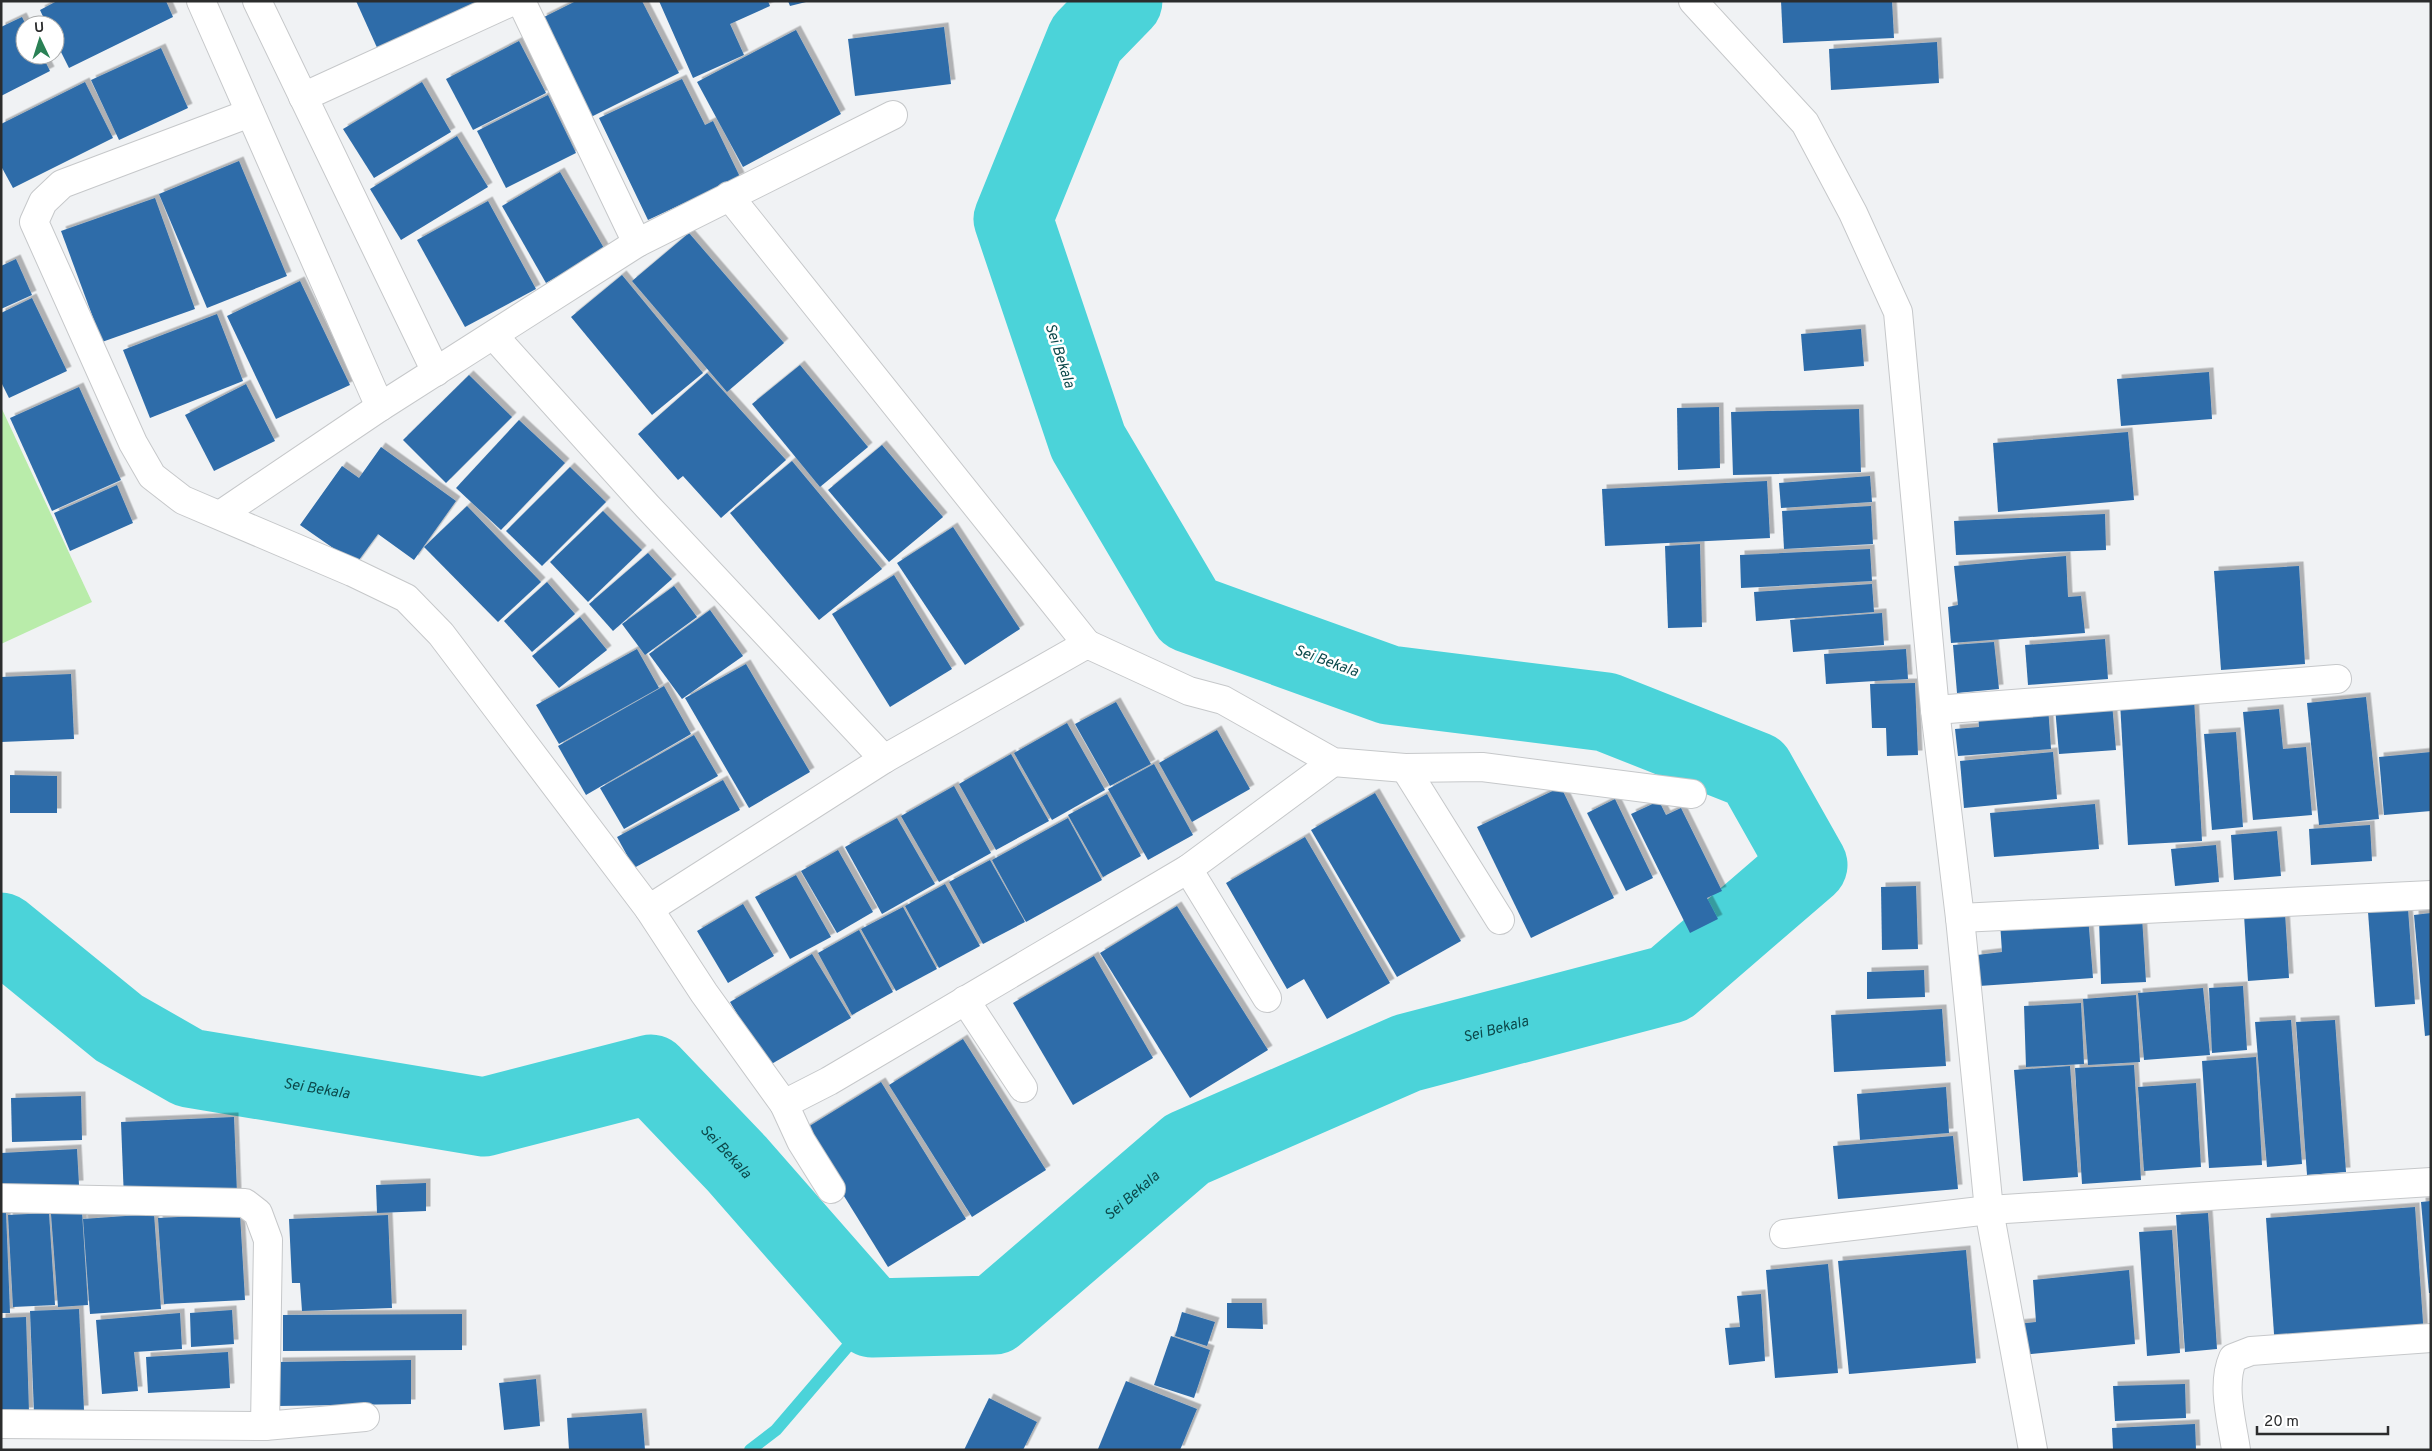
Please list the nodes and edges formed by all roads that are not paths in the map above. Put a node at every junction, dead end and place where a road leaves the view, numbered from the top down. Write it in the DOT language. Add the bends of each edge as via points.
graph roads {
  1 [pos="201,1"];
  2 [pos="257,1"];
  3 [pos="513,1"];
  4 [pos="521,1"];
  5 [pos="1693,1"];
  6 [pos="302,97"];
  7 [pos="250,113"];
  8 [pos="893,115"];
  9 [pos="729,196"];
  10 [pos="637,244"];
  11 [pos="494,336"];
  12 [pos="436,372"];
  13 [pos="380,407"];
  14 [pos="220,515"];
  15 [pos="1087,644"];
  16 [pos="2337,678"];
  17 [pos="1935,710"];
  18 [pos="884,759"];
  19 [pos="1333,762"];
  20 [pos="1405,768"];
  21 [pos="1692,794"];
  22 [pos="1188,869"];
  23 [pos="2431,895"];
  24 [pos="649,910"];
  25 [pos="1960,918"];
  26 [pos="1500,920"];
  27 [pos="1267,998"];
  28 [pos="964,1000"];
  29 [pos="1023,1088"];
  30 [pos="784,1104"];
  31 [pos="2431,1182"];
  32 [pos="831,1189"];
  33 [pos="1,1198"];
  34 [pos="1989,1210"];
  35 [pos="1784,1234"];
  36 [pos="2431,1338"];
  37 [pos="365,1417"];
  38 [pos="1,1424"];
  39 [pos="264,1426"];
  40 [pos="2032,1450"];
  41 [pos="2236,1450"];
  1 -- 7 [label="street"];
  2 -- 6 [label="street"];
  3 -- 6 [label="street"];
  4 -- 10 [label="street"];
  5 -- 17 [label="street" via="1805,123 1853,213 1898,312"];
  6 -- 12 [label="street"];
  7 -- 13 [label="street"];
  7 -- 14 [label="street" via="62,184 43,202 34,222 132,443 152,476 183,500"];
  8 -- 9 [label="street"];
  9 -- 10 [label="street"];
  9 -- 15 [label="street"];
  10 -- 11 [label="street"];
  11 -- 12 [label="street"];
  11 -- 18 [label="street" via="648,507"];
  12 -- 13 [label="street"];
  13 -- 14 [label="street"];
  14 -- 24 [label="street" via="406,598 441,634"];
  15 -- 18 [label="street"];
  15 -- 19 [label="street" via="1189,691 1223,700"];
  16 -- 17 [label="street"];
  17 -- 25 [label="street"];
  18 -- 24 [label="street"];
  19 -- 20 [label="street"];
  19 -- 22 [label="street"];
  20 -- 21 [label="street" via="1482,767"];
  20 -- 26 [label="street"];
  22 -- 27 [label="street"];
  22 -- 28 [label="street"];
  23 -- 25 [label="street"];
  24 -- 30 [label="street"];
  25 -- 34 [label="street"];
  28 -- 29 [label="street"];
  28 -- 30 [label="street" via="829,1081"];
  30 -- 32 [label="street" via="800,1142"];
  31 -- 34 [label="street"];
  33 -- 39 [label="street" via="226,1201 245,1203 258,1213 268,1240"];
  34 -- 35 [label="street"];
  34 -- 40 [label="street"];
  36 -- 41 [label="street" via="2251,1351 2233,1358 2227,1370"];
  37 -- 39 [label="street"];
  38 -- 39 [label="street"];
}
